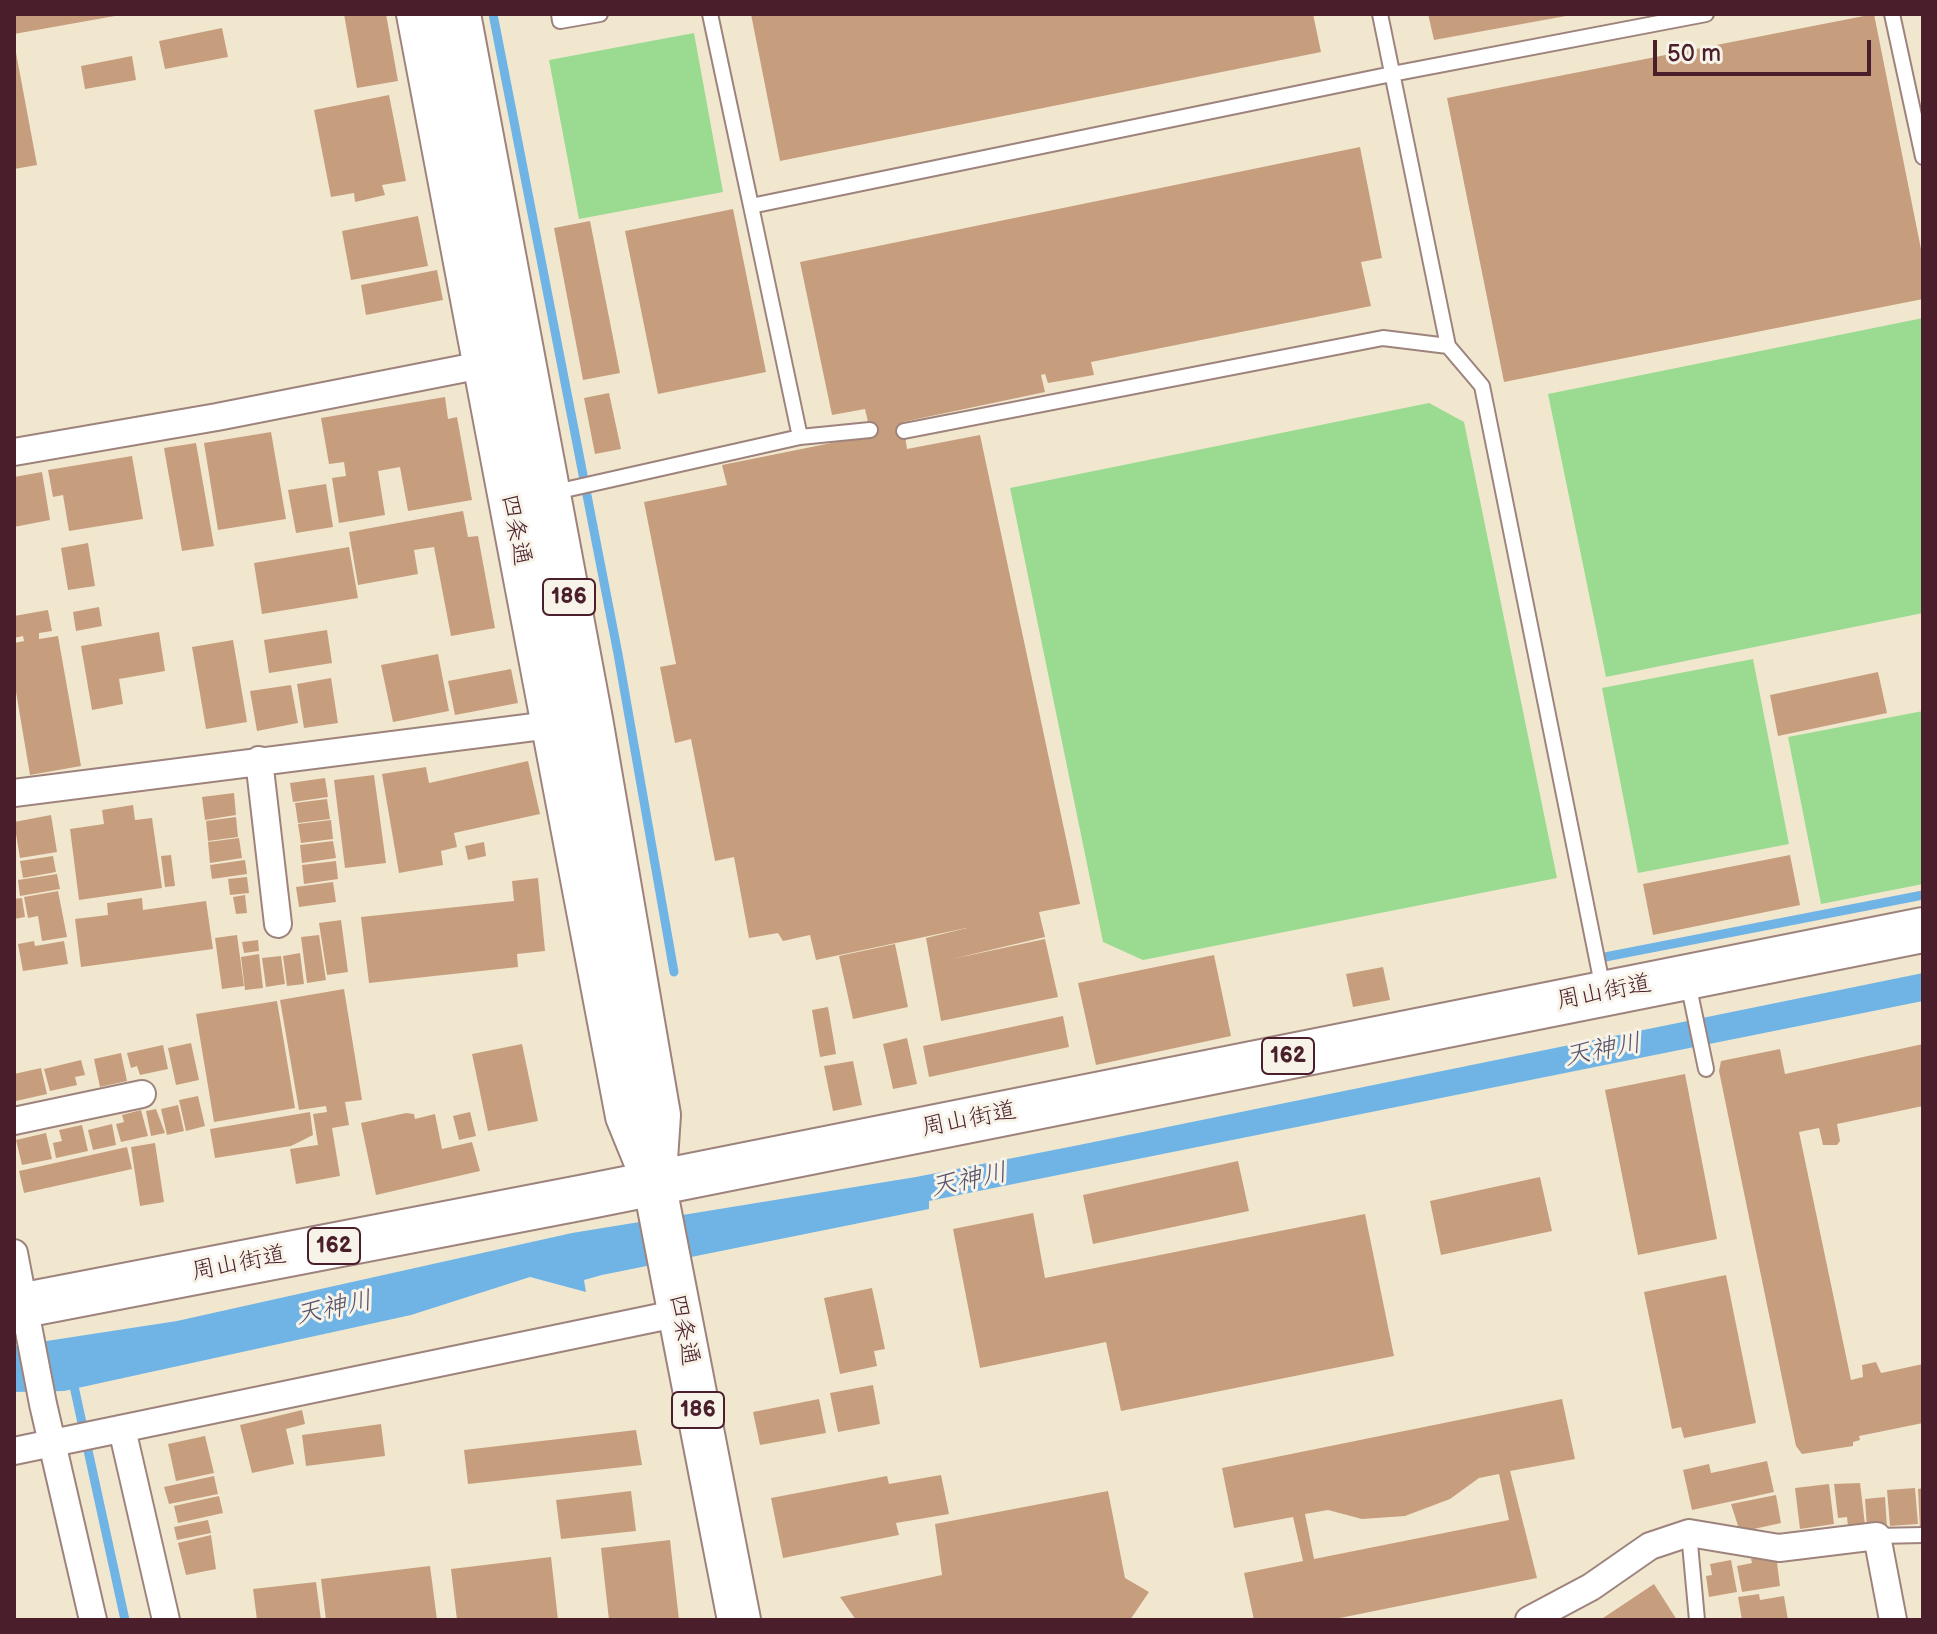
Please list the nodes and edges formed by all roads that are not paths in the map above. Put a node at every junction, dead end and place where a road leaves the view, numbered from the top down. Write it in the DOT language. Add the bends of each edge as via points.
graph roads {
  1 [pos="418,14"];
  2 [pos="459,14"];
  3 [pos="559,14"];
  4 [pos="600,14"];
  5 [pos="710,14"];
  6 [pos="1380,14"];
  7 [pos="1706,14"];
  8 [pos="1892,14"];
  9 [pos="1392,74"];
  10 [pos="1923,157"];
  11 [pos="751,206"];
  12 [pos="1448,346"];
  13 [pos="504,361"];
  14 [pos="870,430"];
  15 [pos="904,431"];
  16 [pos="800,437"];
  17 [pos="14,452"];
  18 [pos="564,491"];
  19 [pos="572,722"];
  20 [pos="259,760"];
  21 [pos="14,793"];
  22 [pos="278,924"];
  23 [pos="1923,930"];
  24 [pos="1689,987"];
  25 [pos="1604,993"];
  26 [pos="1706,1069"];
  27 [pos="142,1094"];
  28 [pos="14,1121"];
  29 [pos="657,1196"];
  30 [pos="14,1253"];
  31 [pos="680,1313"];
  32 [pos="23,1316"];
  33 [pos="115,1430"];
  34 [pos="59,1442"];
  35 [pos="14,1451"];
  36 [pos="1689,1533"];
  37 [pos="1923,1535"];
  38 [pos="1877,1536"];
  39 [pos="93,1620"];
  40 [pos="166,1620"];
  41 [pos="739,1620"];
  42 [pos="1529,1620"];
  43 [pos="1697,1620"];
  44 [pos="1893,1620"];
  1 -- 13 [label="main road, 四条通 / 186"];
  2 -- 13 [label="main road, 四条通 / 186"];
  3 -- 4 [label="lane" via="560,21"];
  5 -- 11 [label="lane"];
  6 -- 9 [label="lane"];
  7 -- 9 [label="lane"];
  8 -- 10 [label="lane"];
  9 -- 11 [label="lane"];
  9 -- 12 [label="lane"];
  11 -- 16 [label="lane"];
  12 -- 15 [label="lane" via="1383,338"];
  12 -- 25 [label="lane" via="1482,386"];
  13 -- 17 [label="street"];
  13 -- 18 [label="main road, 四条通 / 186"];
  13 -- 19 [label="main road, 四条通 / 186"];
  14 -- 16 [label="lane"];
  16 -- 18 [label="lane"];
  18 -- 19 [label="main road, 四条通 / 186"];
  19 -- 20 [label="street"];
  19 -- 29 [label="main road, 四条通 / 186" via="659,1115"];
  20 -- 21 [label="street"];
  20 -- 22 [label="street"];
  23 -- 24 [label="highway, 周山街道 / 162"];
  24 -- 25 [label="highway, 周山街道 / 162"];
  24 -- 26 [label="lane"];
  25 -- 29 [label="highway, 周山街道 / 162"];
  27 -- 28 [label="street"];
  29 -- 31 [label="main road, 四条通 / 186"];
  29 -- 32 [label="highway, 周山街道 / 162"];
  30 -- 32 [label="street"];
  31 -- 33 [label="street"];
  31 -- 41 [label="main road, 四条通 / 186"];
  32 -- 34 [label="street" via="43,1404"];
  33 -- 34 [label="street"];
  33 -- 40 [label="street"];
  34 -- 35 [label="street"];
  34 -- 39 [label="street"];
  36 -- 38 [label="street" via="1779,1548"];
  36 -- 42 [label="street" via="1650,1546 1591,1587"];
  36 -- 43 [label="lane"];
  37 -- 38 [label="lane"];
  38 -- 44 [label="street"];
}
